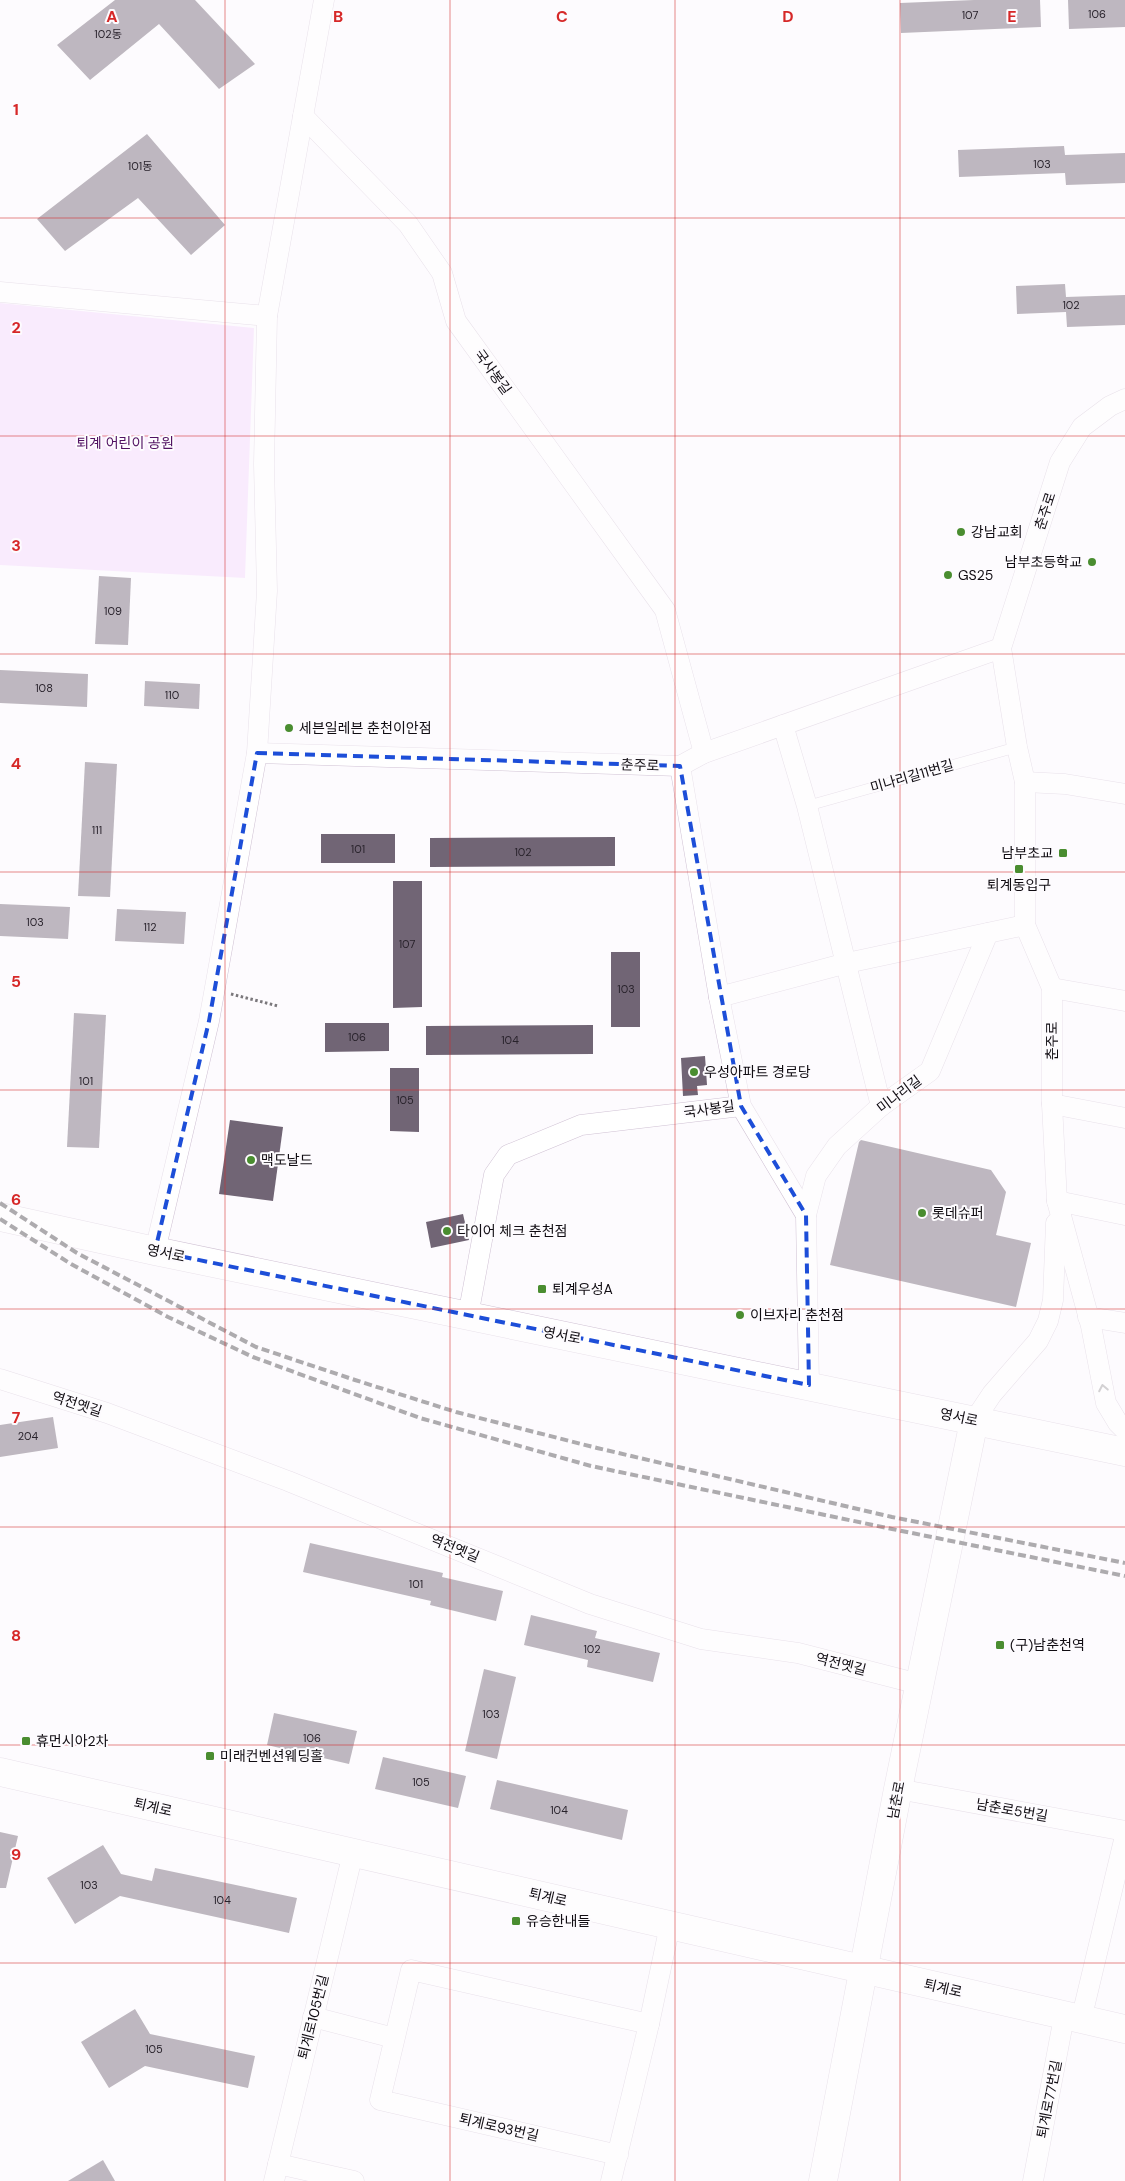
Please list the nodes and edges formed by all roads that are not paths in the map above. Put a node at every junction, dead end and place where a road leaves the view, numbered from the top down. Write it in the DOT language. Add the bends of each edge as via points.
graph roads {
  1 [pos="324,0"];
  2 [pos="303,116"];
  3 [pos="0,292"];
  4 [pos="267,316"];
  5 [pos="1125,399"];
  6 [pos="1001,648"];
  7 [pos="783,725"];
  8 [pos="1017,747"];
  9 [pos="257,752"];
  10 [pos="704,753"];
  11 [pos="680,766"];
  12 [pos="1026,782"];
  13 [pos="1125,794"];
  14 [pos="807,806"];
  15 [pos="1025,925"];
  16 [pos="988,933"];
  17 [pos="847,963"];
  18 [pos="1052,988"];
  19 [pos="719,997"];
  20 [pos="1125,1001"];
  21 [pos="1052,1104"];
  22 [pos="740,1106"];
  23 [pos="880,1106"];
  24 [pos="1125,1118"];
  25 [pos="1057,1201"];
  26 [pos="806,1215"];
  27 [pos="1125,1215"];
  28 [pos="0,1217"];
  29 [pos="155,1251"];
  30 [pos="468,1316"];
  31 [pos="1088,1317"];
  32 [pos="1125,1322"];
  33 [pos="0,1379"];
  34 [pos="809,1385"];
  35 [pos="974,1421"];
  36 [pos="1125,1430"];
  37 [pos="1125,1452"];
  38 [pos="919,1684"];
  39 [pos="0,1772"];
  40 [pos="898,1789"];
  41 [pos="1125,1831"];
  42 [pos="1125,1836"];
  43 [pos="353,1853"];
  44 [pos="670,1925"];
  45 [pos="864,1970"];
  46 [pos="313,2017"];
  47 [pos="1073,2018"];
  48 [pos="649,2024"];
  49 [pos="1125,2029"];
  50 [pos="394,2038"];
  51 [pos="618,2155"];
  52 [pos="276,2172"];
  53 [pos="354,2181"];
  54 [pos="611,2181"];
  55 [pos="823,2181"];
  56 [pos="1033,2181"];
  1 -- 2 [label="street"];
  2 -- 4 [label="street"];
  2 -- 10 [label="street, 국사봉길" via="408,224 442,273 456,321 666,610"];
  3 -- 4 [label="street"];
  4 -- 9 [label="street" via="266,590"];
  5 -- 6 [label="street, 춘주로" via="1082,427 1060,462"];
  6 -- 7 [label="street, 춘주로"];
  6 -- 8 [label="street, 춘주로"];
  7 -- 10 [label="street, 춘주로"];
  7 -- 14 [label="street"];
  8 -- 12 [label="street, 춘주로"];
  8 -- 14 [label="lane, 미나리길11번길"];
  9 -- 11 [label="street, 춘주로"];
  9 -- 29 [label="street" via="214,990"];
  10 -- 11 [label="street, 춘주로"];
  11 -- 19 [label="street, 국사봉길"];
  12 -- 13 [label="street" via="1064,784"];
  12 -- 15 [label="street, 춘주로"];
  14 -- 17 [label="street"];
  15 -- 16 [label="street"];
  15 -- 18 [label="street, 춘주로"];
  16 -- 17 [label="street"];
  16 -- 23 [label="street, 미나리길" via="930,1071"];
  17 -- 19 [label="street"];
  17 -- 23 [label="street"];
  18 -- 20 [label="street"];
  18 -- 21 [label="street, 춘주로"];
  19 -- 22 [label="street, 국사봉길"];
  21 -- 24 [label="street"];
  21 -- 25 [label="street, 춘주로"];
  22 -- 26 [label="street"];
  22 -- 30 [label="street, 국사봉길" via="581,1125 508,1155 494,1175"];
  23 -- 26 [label="street, 미나리길" via="837,1146 816,1176"];
  25 -- 27 [label="street"];
  25 -- 31 [label="street, 춘주로"];
  25 -- 35 [label="street" via="1053,1300 1048,1321 1038,1341 992,1394"];
  26 -- 34 [label="street, 미나리길"];
  28 -- 29 [label="street, 영서로"];
  29 -- 30 [label="street, 영서로"];
  30 -- 34 [label="street, 영서로"];
  31 -- 32 [label="street"];
  36 -- 31 [label="street, 춘주로, one-way" via="1106,1403"];
  33 -- 38 [label="street, 역전옛길" via="107,1413 288,1480 590,1604 701,1639 798,1653"];
  34 -- 35 [label="street, 영서로"];
  35 -- 37 [label="street, 영서로"];
  35 -- 38 [label="street, 남춘로"];
  38 -- 40 [label="street, 남춘로"];
  39 -- 43 [label="street, 퇴계로"];
  40 -- 41 [label="street, 남춘로5번길"];
  40 -- 45 [label="street, 남춘로"];
  42 -- 47 [label="street"];
  43 -- 44 [label="street, 퇴계로"];
  43 -- 46 [label="street, 퇴계로105번길"];
  44 -- 45 [label="street, 퇴계로"];
  44 -- 48 [label="street"];
  45 -- 47 [label="street, 퇴계로"];
  45 -- 55 [label="street, 남춘로"];
  46 -- 50 [label="street"];
  46 -- 52 [label="street, 퇴계로105번길"];
  47 -- 49 [label="street, 퇴계로"];
  47 -- 56 [label="street, 퇴계로77번길"];
  48 -- 50 [label="street" via="410,1970"];
  48 -- 51 [label="street"];
  50 -- 51 [label="street, 퇴계로93번길" via="380,2100"];
  51 -- 54 [label="street"];
  52 -- 53 [label="street"];
}
